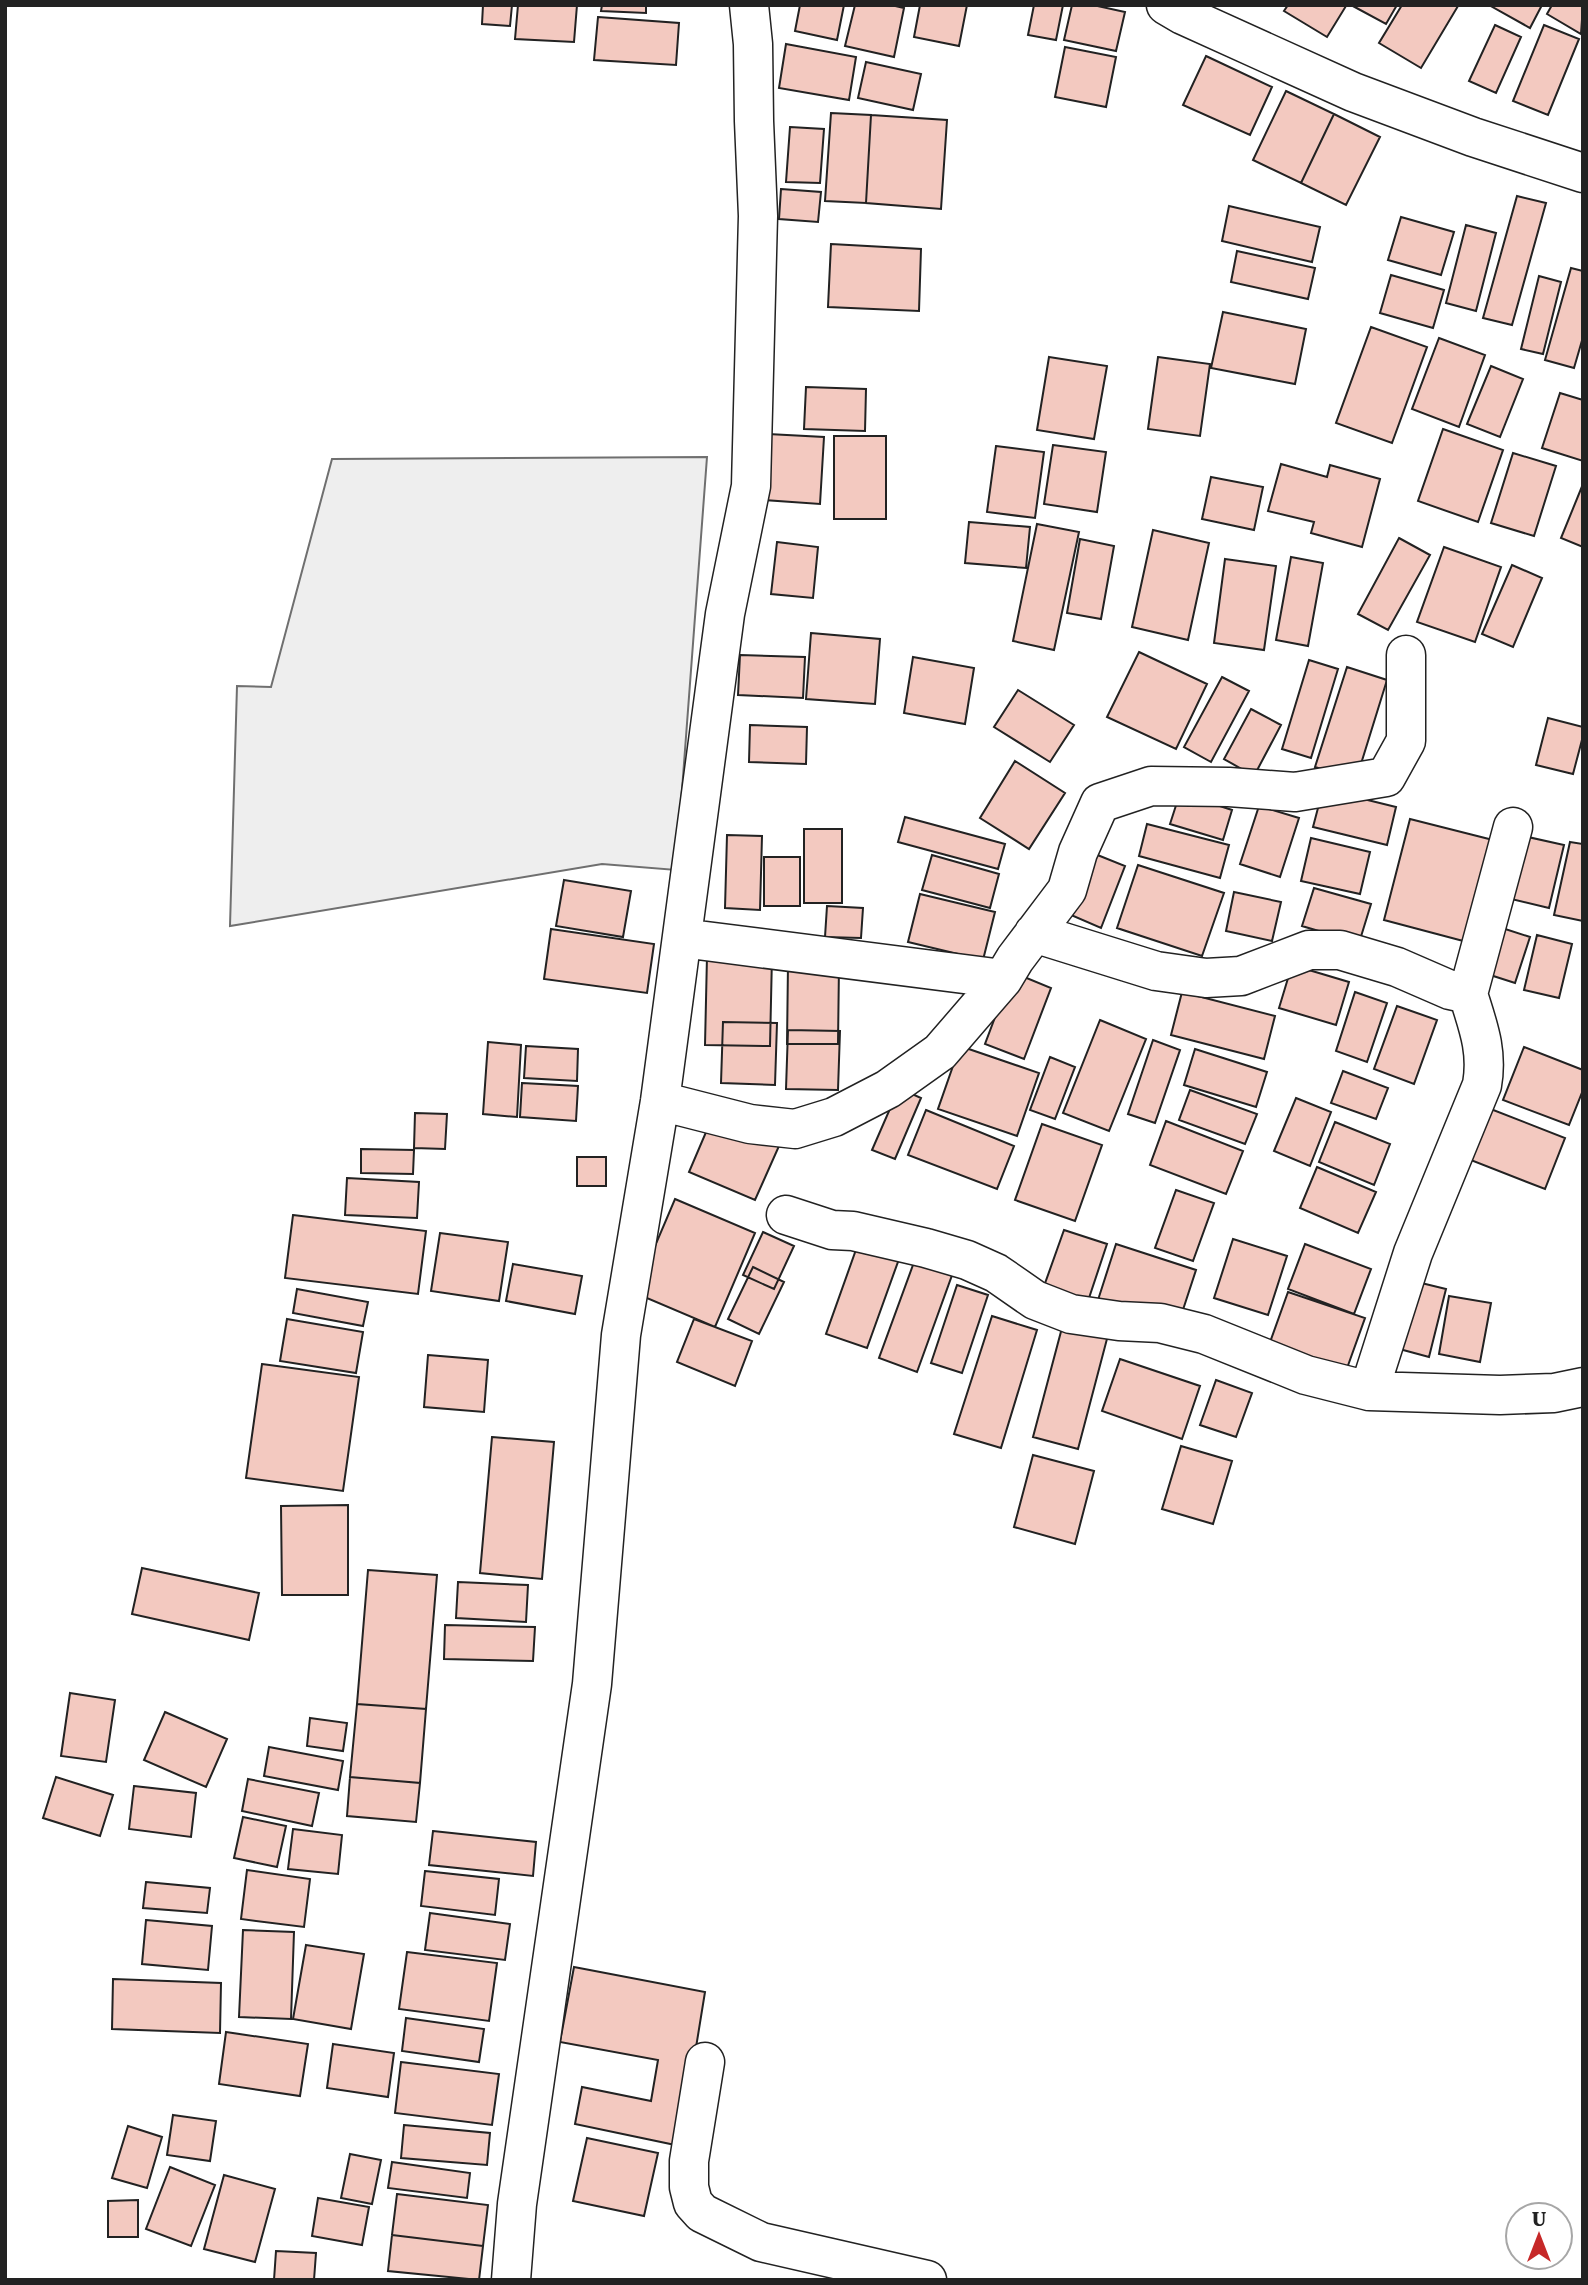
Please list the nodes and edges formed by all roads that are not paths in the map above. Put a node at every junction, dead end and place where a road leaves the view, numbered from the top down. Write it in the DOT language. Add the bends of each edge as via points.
graph roads {
  1 [pos="749,5"];
  2 [pos="1166,5"];
  3 [pos="1583,173"];
  4 [pos="1406,655"];
  5 [pos="1513,827"];
  6 [pos="1034,933"];
  7 [pos="682,938"];
  8 [pos="1003,979"];
  9 [pos="1468,994"];
  10 [pos="660,1101"];
  11 [pos="786,1215"];
  12 [pos="1583,1387"];
  13 [pos="1369,1391"];
  14 [pos="705,2062"];
  15 [pos="511,2280"];
  16 [pos="927,2280"];
  1 -- 7 [label="street" via="758,216 751,486 725,614"];
  2 -- 3 [label="street" via="1353,92"];
  4 -- 6 [label="street" via="1406,741 1386,777 1295,792 1151,786 1100,803 1067,890"];
  5 -- 9 [label="street"];
  6 -- 8 [label="street"];
  6 -- 9 [label="street" via="1156,971 1206,978 1241,976 1309,950 1340,950"];
  7 -- 8 [label="street"];
  7 -- 10 [label="street"];
  8 -- 10 [label="street" via="940,1052 888,1088 834,1117 795,1129 750,1124"];
  9 -- 13 [label="street" via="1483,1046 1482,1085 1413,1253"];
  10 -- 15 [label="street" via="621,1335 592,1684 517,2204"];
  11 -- 13 [label="street" via="967,1261 996,1273 1035,1300 1071,1314 1160,1323 1204,1334 1306,1375"];
  12 -- 13 [label="street" via="1500,1395"];
  14 -- 16 [label="street" via="689,2161 693,2203 702,2213 761,2242"];
}
